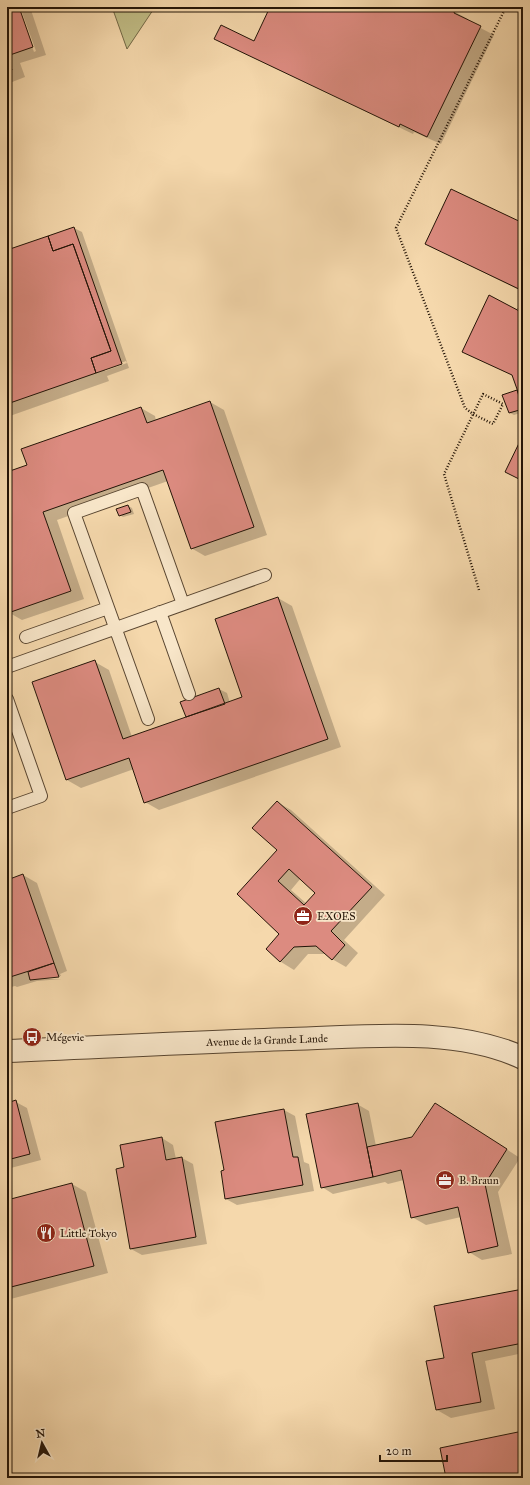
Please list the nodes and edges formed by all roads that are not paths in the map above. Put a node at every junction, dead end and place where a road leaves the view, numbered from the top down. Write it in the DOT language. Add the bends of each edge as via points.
graph roads {
  1 [pos="265,575"];
  2 [pos="183,604"];
  3 [pos="108,608"];
  4 [pos="160,612"];
  5 [pos="115,628"];
  6 [pos="26,637"];
  7 [pos="7,667"];
  8 [pos="189,694"];
  9 [pos="7,699"];
  10 [pos="148,719"];
  11 [pos="7,808"];
  12 [pos="7,1051"];
  13 [pos="523,1058"];
  1 -- 2 [label="lane"];
  2 -- 3 [label="lane" via="142,489 74,513"];
  2 -- 4 [label="lane"];
  3 -- 5 [label="lane"];
  3 -- 6 [label="lane"];
  4 -- 5 [label="lane"];
  4 -- 8 [label="lane"];
  5 -- 7 [label="lane"];
  5 -- 10 [label="lane"];
  9 -- 11 [label="lane" via="41,796"];
  12 -- 13 [label="street, Avenue de la Grande Lande" via="253,1040 427,1036 492,1046"];
}
